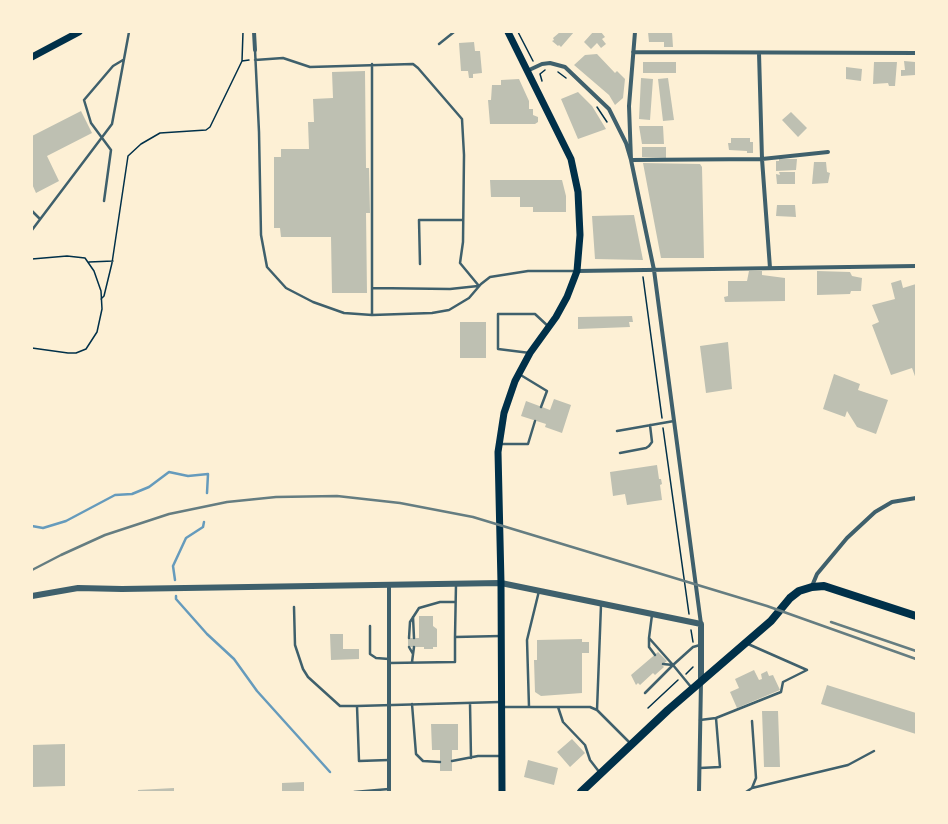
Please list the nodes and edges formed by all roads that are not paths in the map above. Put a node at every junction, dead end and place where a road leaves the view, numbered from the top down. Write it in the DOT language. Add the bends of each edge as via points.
graph roads {
  1 [pos="79,32"];
  2 [pos="129,32"];
  3 [pos="254,32"];
  4 [pos="454,32"];
  5 [pos="508,32"];
  6 [pos="635,32"];
  7 [pos="439,44"];
  8 [pos="255,50"];
  9 [pos="633,52"];
  10 [pos="759,53"];
  11 [pos="916,53"];
  12 [pos="32,57"];
  13 [pos="124,60"];
  14 [pos="255,60"];
  15 [pos="372,64"];
  16 [pos="527,71"];
  17 [pos="101,137"];
  18 [pos="828,152"];
  19 [pos="762,159"];
  20 [pos="631,160"];
  21 [pos="104,201"];
  22 [pos="32,211"];
  23 [pos="40,219"];
  24 [pos="463,220"];
  25 [pos="32,230"];
  26 [pos="420,264"];
  27 [pos="916,266"];
  28 [pos="770,268"];
  29 [pos="654,270"];
  30 [pos="577,271"];
  31 [pos="479,286"];
  32 [pos="372,288"];
  33 [pos="372,315"];
  34 [pos="549,327"];
  35 [pos="530,353"];
  36 [pos="518,374"];
  37 [pos="541,407"];
  38 [pos="536,421"];
  39 [pos="674,421"];
  40 [pos="650,425"];
  41 [pos="617,431"];
  42 [pos="499,444"];
  43 [pos="620,453"];
  44 [pos="916,498"];
  45 [pos="501,583"];
  46 [pos="389,584"];
  47 [pos="456,584"];
  48 [pos="812,587"];
  49 [pos="539,591"];
  50 [pos="32,596"];
  51 [pos="455,602"];
  52 [pos="602,604"];
  53 [pos="294,607"];
  54 [pos="652,614"];
  55 [pos="413,616"];
  56 [pos="916,616"];
  57 [pos="701,624"];
  58 [pos="370,626"];
  59 [pos="502,636"];
  60 [pos="455,637"];
  61 [pos="409,638"];
  62 [pos="414,638"];
  63 [pos="649,638"];
  64 [pos="749,640"];
  65 [pos="701,645"];
  66 [pos="409,647"];
  67 [pos="414,647"];
  68 [pos="413,654"];
  69 [pos="655,655"];
  70 [pos="389,661"];
  71 [pos="412,662"];
  72 [pos="663,664"];
  73 [pos="673,665"];
  74 [pos="701,682"];
  75 [pos="693,689"];
  76 [pos="645,693"];
  77 [pos="470,703"];
  78 [pos="412,704"];
  79 [pos="502,704"];
  80 [pos="389,705"];
  81 [pos="358,706"];
  82 [pos="529,707"];
  83 [pos="558,707"];
  84 [pos="597,710"];
  85 [pos="716,718"];
  86 [pos="700,720"];
  87 [pos="752,721"];
  88 [pos="632,744"];
  89 [pos="874,752"];
  90 [pos="502,756"];
  91 [pos="471,758"];
  92 [pos="389,760"];
  93 [pos="452,761"];
  94 [pos="440,762"];
  95 [pos="700,768"];
  96 [pos="601,773"];
  97 [pos="752,788"];
  98 [pos="389,790"];
  99 [pos="354,792"];
  100 [pos="502,792"];
  101 [pos="581,792"];
  102 [pos="700,792"];
  103 [pos="746,792"];
  1 -- 12 [label="main road"];
  2 -- 13 [label="lane"];
  3 -- 8 [label="street"];
  4 -- 7 [label="lane"];
  5 -- 16 [label="main road"];
  6 -- 9 [label="street"];
  8 -- 14 [label="lane"];
  9 -- 10 [label="street"];
  9 -- 20 [label="street"];
  10 -- 11 [label="street"];
  10 -- 19 [label="street"];
  13 -- 17 [label="lane" via="112,124"];
  13 -- 17 [label="lane" via="113,66 84,100 91,123"];
  14 -- 15 [label="lane" via="283,58 310,67"];
  14 -- 33 [label="lane" via="260,132 261,235 267,268 286,288 313,302 344,313"];
  15 -- 24 [label="lane" via="413,64 462,119"];
  15 -- 32 [label="lane"];
  16 -- 20 [label="street" via="550,63 565,67 608,109 626,143"];
  16 -- 30 [label="main road" via="572,162 578,192 580,235"];
  17 -- 21 [label="lane" via="111,150"];
  17 -- 23 [label="lane"];
  18 -- 19 [label="street"];
  19 -- 20 [label="street"];
  19 -- 28 [label="street"];
  20 -- 29 [label="street"];
  22 -- 23 [label="lane"];
  23 -- 25 [label="lane"];
  24 -- 26 [label="lane" via="419,220"];
  24 -- 31 [label="lane" via="460,263"];
  27 -- 28 [label="street"];
  28 -- 29 [label="street"];
  29 -- 30 [label="street"];
  29 -- 39 [label="street"];
  30 -- 31 [label="lane" via="500,274 490,277"];
  30 -- 34 [label="main road" via="567,297"];
  31 -- 32 [label="lane" via="450,289"];
  31 -- 33 [label="lane" via="469,298 448,310"];
  32 -- 33 [label="lane"];
  34 -- 35 [label="main road"];
  34 -- 35 [label="lane" via="535,314 498,314 498,349"];
  35 -- 36 [label="main road"];
  36 -- 37 [label="lane" via="547,391"];
  36 -- 42 [label="main road" via="504,413"];
  38 -- 42 [label="lane" via="528,444"];
  39 -- 40 [label="lane"];
  39 -- 57 [label="street"];
  40 -- 41 [label="lane"];
  40 -- 43 [label="lane" via="652,442 649,446"];
  42 -- 45 [label="main road"];
  44 -- 48 [label="street" via="892,502 875,512 847,538 817,574"];
  45 -- 47 [label="street"];
  45 -- 49 [label="street"];
  45 -- 59 [label="main road"];
  46 -- 47 [label="street"];
  46 -- 50 [label="street" via="78,588"];
  46 -- 70 [label="street"];
  47 -- 51 [label="lane"];
  48 -- 56 [label="main road" via="824,586"];
  48 -- 64 [label="main road" via="794,594 771,621"];
  49 -- 52 [label="street"];
  49 -- 82 [label="lane" via="527,640"];
  51 -- 55 [label="lane" via="427,604 419,608"];
  51 -- 60 [label="lane"];
  52 -- 54 [label="street"];
  52 -- 84 [label="lane"];
  53 -- 81 [label="lane" via="295,645 308,677 340,706"];
  54 -- 57 [label="street"];
  54 -- 63 [label="lane"];
  55 -- 61 [label="lane"];
  55 -- 62 [label="lane"];
  57 -- 65 [label="street"];
  58 -- 70 [label="lane" via="370,654"];
  59 -- 60 [label="lane"];
  59 -- 79 [label="main road"];
  60 -- 71 [label="lane" via="455,662"];
  63 -- 69 [label="lane" via="649,647"];
  63 -- 73 [label="lane"];
  64 -- 74 [label="main road"];
  64 -- 85 [label="lane" via="807,670 783,682 781,692"];
  65 -- 73 [label="lane" via="693,647"];
  65 -- 74 [label="street"];
  66 -- 68 [label="lane"];
  67 -- 68 [label="lane"];
  68 -- 71 [label="lane"];
  70 -- 71 [label="lane"];
  70 -- 80 [label="street"];
  72 -- 73 [label="lane"];
  73 -- 75 [label="lane"];
  73 -- 76 [label="lane"];
  74 -- 75 [label="main road"];
  74 -- 86 [label="street"];
  75 -- 88 [label="main road"];
  77 -- 78 [label="lane"];
  77 -- 79 [label="lane"];
  77 -- 91 [label="lane"];
  78 -- 80 [label="lane"];
  78 -- 94 [label="lane" via="416,754 423,761"];
  79 -- 82 [label="lane"];
  79 -- 90 [label="main road"];
  80 -- 81 [label="lane"];
  80 -- 92 [label="street"];
  81 -- 92 [label="lane" via="359,761"];
  82 -- 83 [label="lane"];
  83 -- 84 [label="lane" via="590,707"];
  83 -- 96 [label="lane" via="563,722 586,745 590,760"];
  84 -- 88 [label="lane"];
  85 -- 86 [label="lane"];
  85 -- 95 [label="lane" via="720,767"];
  86 -- 95 [label="street"];
  87 -- 97 [label="lane" via="756,778"];
  88 -- 96 [label="main road"];
  89 -- 97 [label="lane" via="848,765"];
  90 -- 91 [label="lane"];
  90 -- 100 [label="main road"];
  91 -- 93 [label="lane"];
  92 -- 98 [label="street"];
  95 -- 102 [label="street"];
  96 -- 101 [label="main road"];
  97 -- 103 [label="lane"];
  98 -- 99 [label="lane"];
}
